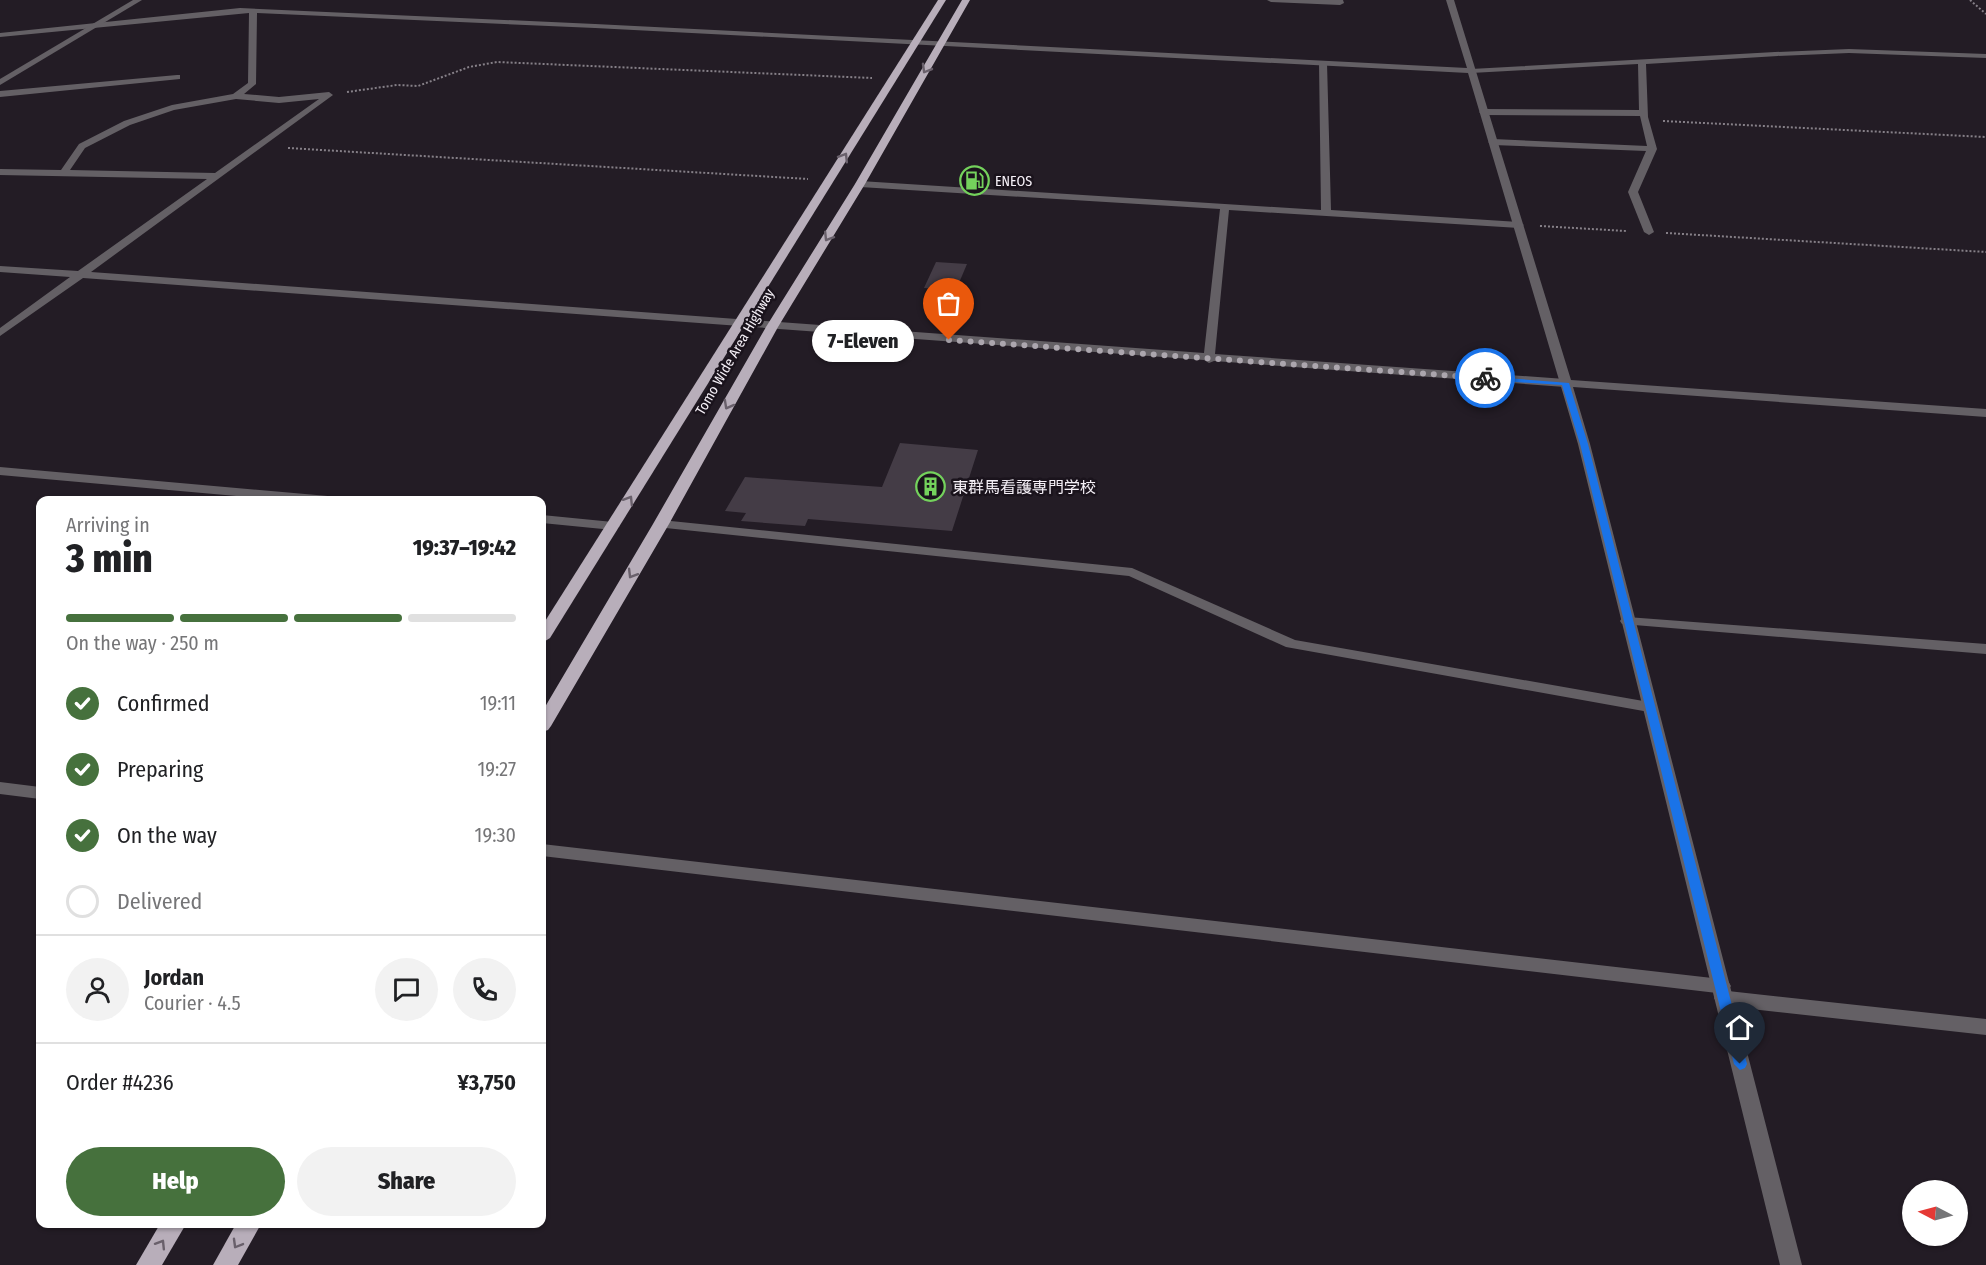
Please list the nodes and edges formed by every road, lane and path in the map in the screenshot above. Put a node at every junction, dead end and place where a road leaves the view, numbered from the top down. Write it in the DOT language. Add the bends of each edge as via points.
graph roads {
  1 [pos="138,0"];
  2 [pos="942,0"];
  3 [pos="966,0"];
  4 [pos="1270,0"];
  5 [pos="1339,0"];
  6 [pos="1450,0"];
  7 [pos="1971,0"];
  8 [pos="253,10"];
  9 [pos="1986,15"];
  10 [pos="90,26"];
  11 [pos="0,35"];
  12 [pos="918,41"];
  13 [pos="942,42"];
  14 [pos="1986,56"];
  15 [pos="1642,62"];
  16 [pos="1323,63"];
  17 [pos="1471,71"];
  18 [pos="177,77"];
  19 [pos="894,79"];
  20 [pos="0,83"];
  21 [pos="0,94"];
  22 [pos="329,94"];
  23 [pos="236,96"];
  24 [pos="1483,112"];
  25 [pos="1644,116"];
  26 [pos="1986,137"];
  27 [pos="1493,142"];
  28 [pos="259,146"];
  29 [pos="1652,149"];
  30 [pos="0,172"];
  31 [pos="63,173"];
  32 [pos="218,176"];
  33 [pos="829,181"];
  34 [pos="860,184"];
  35 [pos="1225,205"];
  36 [pos="1326,212"];
  37 [pos="1518,225"];
  38 [pos="1649,232"];
  39 [pos="1986,252"];
  40 [pos="0,269"];
  41 [pos="81,275"];
  42 [pos="740,323"];
  43 [pos="772,327"];
  44 [pos="0,333"];
  45 [pos="1209,359"];
  46 [pos="1565,383"];
  47 [pos="1986,413"];
  48 [pos="0,471"];
  49 [pos="282,496"];
  50 [pos="546,519"];
  51 [pos="613,525"];
  52 [pos="661,525"];
  53 [pos="1627,621"];
  54 [pos="546,632"];
  55 [pos="1986,649"];
  56 [pos="1648,707"];
  57 [pos="546,719"];
  58 [pos="0,788"];
  59 [pos="36,792"];
  60 [pos="546,850"];
  61 [pos="1722,992"];
  62 [pos="1986,1027"];
  63 [pos="171,1228"];
  64 [pos="247,1228"];
  65 [pos="148,1265"];
  66 [pos="225,1265"];
  67 [pos="1791,1265"];
  1 -- 10 [label="street"];
  2 -- 12 [label="highway, Tomo Wide Area Highway"];
  3 -- 13 [label="highway, Tomo Wide Area Highway"];
  4 -- 5 [label="street" via="1340,3"];
  6 -- 17 [label="street"];
  7 -- 9 [label="path"];
  8 -- 10 [label="street"];
  8 -- 12 [label="street"];
  8 -- 23 [label="street" via="252,84"];
  10 -- 11 [label="street"];
  10 -- 20 [label="street"];
  12 -- 13 [label="street"];
  12 -- 19 [label="highway, Tomo Wide Area Highway"];
  13 -- 16 [label="street"];
  13 -- 34 [label="highway, Tomo Wide Area Highway, one-way"];
  14 -- 15 [label="street" via="1849,51"];
  15 -- 17 [label="street"];
  15 -- 25 [label="street"];
  16 -- 17 [label="street"];
  16 -- 36 [label="street"];
  17 -- 24 [label="street"];
  18 -- 21 [label="street"];
  19 -- 22 [label="path" via="486,62 418,86"];
  33 -- 19 [label="highway, Tomo Wide Area Highway, one-way"];
  22 -- 23 [label="street" via="279,100"];
  22 -- 28 [label="street"];
  23 -- 31 [label="street" via="172,108 127,123 82,146"];
  24 -- 25 [label="street"];
  24 -- 27 [label="street"];
  25 -- 26 [label="path"];
  25 -- 29 [label="street"];
  27 -- 29 [label="street"];
  27 -- 37 [label="street"];
  28 -- 32 [label="street"];
  28 -- 33 [label="path"];
  29 -- 38 [label="street" via="1633,192"];
  30 -- 31 [label="street"];
  31 -- 32 [label="street"];
  32 -- 41 [label="street"];
  33 -- 42 [label="highway, Tomo Wide Area Highway"];
  34 -- 35 [label="street"];
  34 -- 43 [label="highway, Tomo Wide Area Highway, one-way"];
  35 -- 36 [label="street"];
  35 -- 45 [label="street"];
  36 -- 37 [label="street"];
  37 -- 38 [label="path"];
  37 -- 46 [label="street"];
  38 -- 39 [label="path"];
  40 -- 41 [label="street"];
  41 -- 42 [label="street"];
  41 -- 44 [label="street"];
  42 -- 43 [label="street"];
  51 -- 42 [label="highway, Tomo Wide Area Highway, one-way"];
  43 -- 45 [label="street"];
  43 -- 52 [label="highway, Tomo Wide Area Highway, one-way"];
  45 -- 46 [label="street"];
  46 -- 47 [label="street"];
  46 -- 53 [label="street" via="1584,444"];
  48 -- 49 [label="street"];
  50 -- 51 [label="street"];
  51 -- 54 [label="highway, Tomo Wide Area Highway"];
  52 -- 56 [label="street" via="1132,572 1291,644"];
  52 -- 57 [label="highway, Tomo Wide Area Highway, one-way"];
  53 -- 55 [label="street"];
  53 -- 56 [label="street"];
  56 -- 61 [label="street"];
  58 -- 59 [label="street"];
  60 -- 61 [label="street"];
  61 -- 62 [label="street"];
  61 -- 67 [label="street"];
  65 -- 63 [label="highway, one-way"];
  64 -- 66 [label="highway, one-way"];
}
